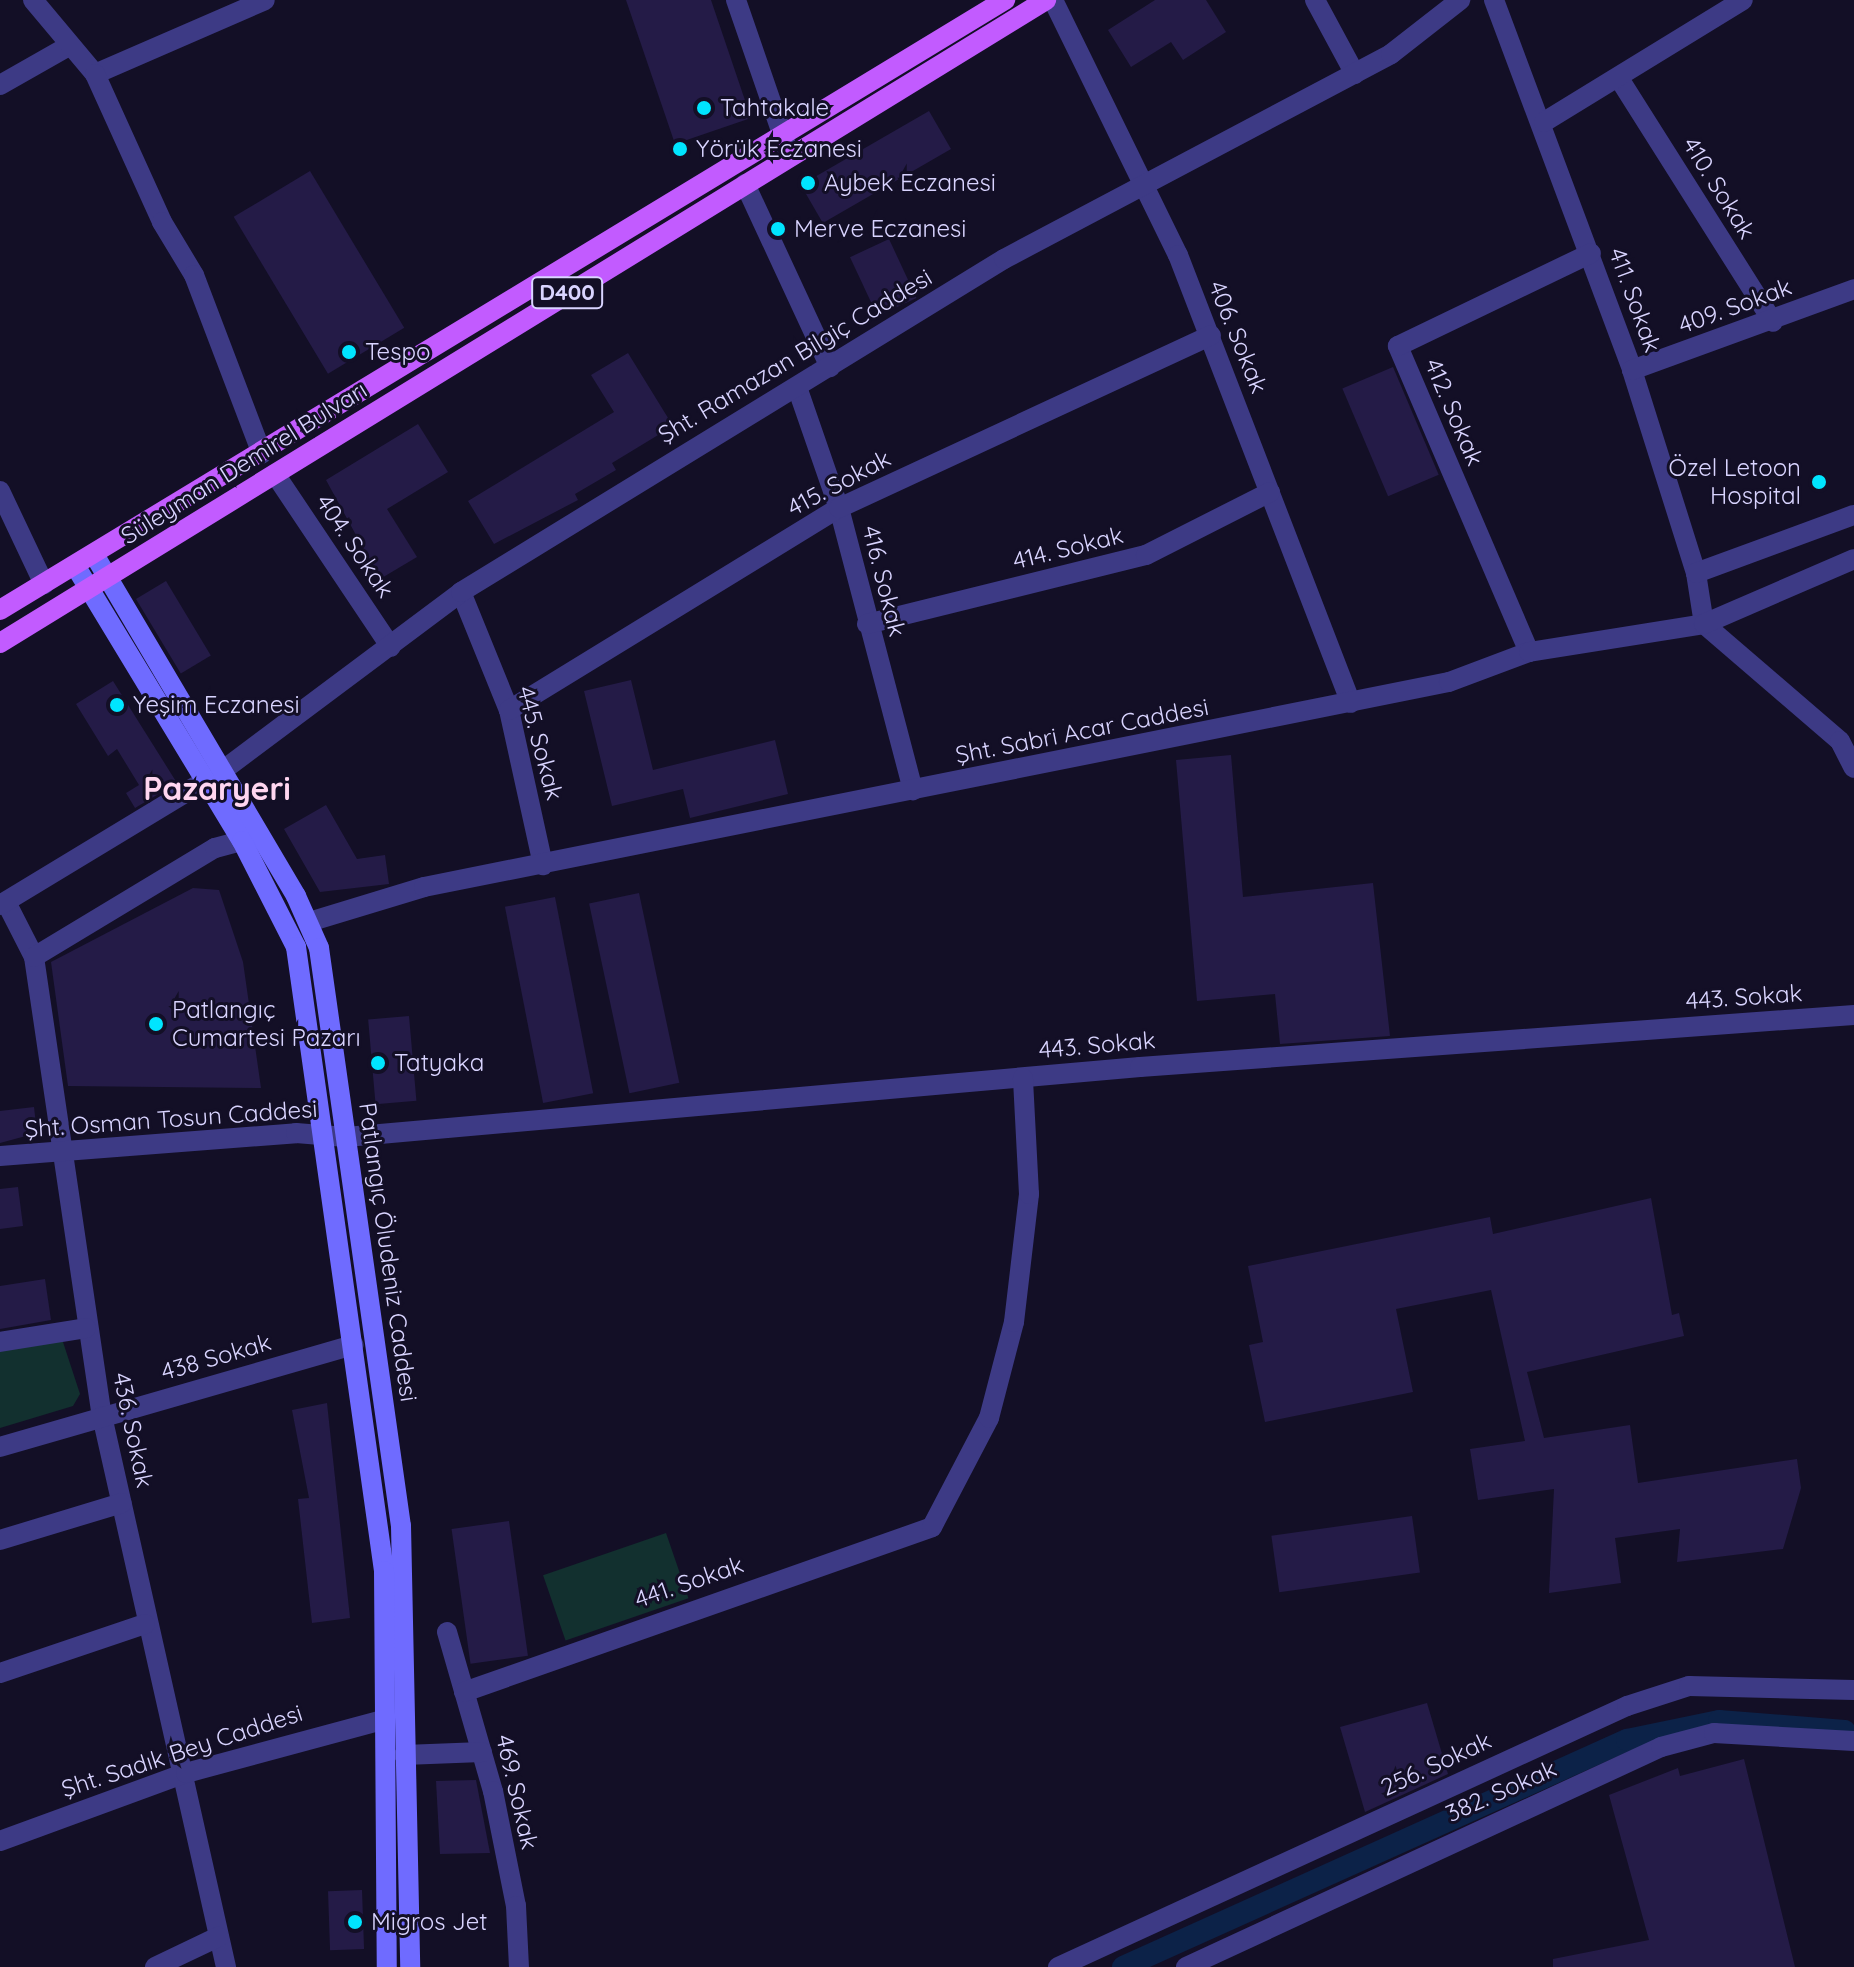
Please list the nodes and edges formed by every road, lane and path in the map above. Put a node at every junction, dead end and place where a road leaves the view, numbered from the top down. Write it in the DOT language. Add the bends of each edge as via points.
graph roads {
  1 [pos="33,0"];
  2 [pos="265,0"];
  3 [pos="736,0"];
  4 [pos="1005,0"];
  5 [pos="1046,0"];
  6 [pos="1053,0"];
  7 [pos="1315,0"];
  8 [pos="1460,0"];
  9 [pos="1494,0"];
  10 [pos="1743,0"];
  11 [pos="67,47"];
  12 [pos="95,74"];
  13 [pos="1355,74"];
  14 [pos="1620,80"];
  15 [pos="0,85"];
  16 [pos="1544,122"];
  17 [pos="779,136"];
  18 [pos="790,157"];
  19 [pos="1145,180"];
  20 [pos="745,184"];
  21 [pos="1591,253"];
  22 [pos="1854,289"];
  23 [pos="1773,322"];
  24 [pos="1211,335"];
  25 [pos="830,367"];
  26 [pos="1632,370"];
  27 [pos="797,387"];
  28 [pos="262,454"];
  29 [pos="275,474"];
  30 [pos="0,491"];
  31 [pos="1270,492"];
  32 [pos="839,508"];
  33 [pos="1854,515"];
  34 [pos="95,556"];
  35 [pos="1854,559"];
  36 [pos="76,567"];
  37 [pos="1696,573"];
  38 [pos="44,584"];
  39 [pos="99,584"];
  40 [pos="461,592"];
  41 [pos="0,610"];
  42 [pos="867,624"];
  43 [pos="1704,624"];
  44 [pos="0,643"];
  45 [pos="391,647"];
  46 [pos="1529,652"];
  47 [pos="1351,703"];
  48 [pos="509,710"];
  49 [pos="1854,768"];
  50 [pos="213,776"];
  51 [pos="913,790"];
  52 [pos="242,841"];
  53 [pos="543,865"];
  54 [pos="3,904"];
  55 [pos="309,922"];
  56 [pos="34,957"];
  57 [pos="1854,1015"];
  58 [pos="1023,1078"];
  59 [pos="325,1134"];
  60 [pos="346,1137"];
  61 [pos="62,1153"];
  62 [pos="0,1156"];
  63 [pos="86,1328"];
  64 [pos="0,1342"];
  65 [pos="354,1345"];
  66 [pos="102,1416"];
  67 [pos="0,1447"];
  68 [pos="122,1503"];
  69 [pos="0,1540"];
  70 [pos="145,1624"];
  71 [pos="447,1632"];
  72 [pos="0,1673"];
  73 [pos="1854,1690"];
  74 [pos="464,1692"];
  75 [pos="383,1720"];
  76 [pos="1854,1741"];
  77 [pos="482,1752"];
  78 [pos="404,1755"];
  79 [pos="186,1773"];
  80 [pos="0,1841"];
  81 [pos="218,1937"];
  82 [pos="155,1967"];
  83 [pos="226,1967"];
  84 [pos="387,1967"];
  85 [pos="410,1967"];
  86 [pos="519,1967"];
  87 [pos="1058,1967"];
  88 [pos="1186,1967"];
  1 -- 11 [label="street"];
  2 -- 12 [label="street"];
  3 -- 17 [label="street"];
  4 -- 17 [label="main road, Süleyman Demirel Bulvarı / D400"];
  5 -- 18 [label="main road, Süleyman Demirel Bulvarı / D400"];
  6 -- 19 [label="street, 406. Sokak"];
  7 -- 13 [label="street"];
  8 -- 13 [label="street, Şht. Ramazan Bilgiç Caddesi"];
  9 -- 16 [label="street, 411. Sokak"];
  10 -- 14 [label="street"];
  11 -- 12 [label="street"];
  11 -- 15 [label="street"];
  12 -- 28 [label="street" via="162,222 194,275"];
  13 -- 19 [label="street, Şht. Ramazan Bilgiç Caddesi"];
  14 -- 16 [label="street"];
  14 -- 23 [label="street, 410. Sokak"];
  16 -- 21 [label="street, 411. Sokak"];
  17 -- 18 [label="street"];
  17 -- 28 [label="main road, Süleyman Demirel Bulvarı / D400"];
  18 -- 20 [label="main road, Süleyman Demirel Bulvarı / D400"];
  19 -- 24 [label="street, 406. Sokak"];
  19 -- 25 [label="street, Şht. Ramazan Bilgiç Caddesi"];
  20 -- 25 [label="street"];
  20 -- 29 [label="main road, Süleyman Demirel Bulvarı / D400"];
  21 -- 26 [label="street, 411. Sokak"];
  21 -- 46 [label="street, 412. Sokak" via="1398,346"];
  22 -- 23 [label="street, 409. Sokak"];
  23 -- 26 [label="street, 409. Sokak"];
  24 -- 31 [label="street, 406. Sokak"];
  24 -- 32 [label="street, 415. Sokak"];
  25 -- 27 [label="street, Şht. Ramazan Bilgiç Caddesi"];
  26 -- 37 [label="street, 411. Sokak"];
  27 -- 32 [label="street, 416. Sokak"];
  27 -- 40 [label="street, Şht. Ramazan Bilgiç Caddesi"];
  28 -- 34 [label="main road, Süleyman Demirel Bulvarı / D400"];
  29 -- 39 [label="main road, Süleyman Demirel Bulvarı / D400"];
  29 -- 45 [label="street, 404. Sokak"];
  30 -- 38 [label="street"];
  31 -- 42 [label="street, 414. Sokak" via="1146,555"];
  31 -- 47 [label="street, 406. Sokak"];
  32 -- 42 [label="street, 416. Sokak"];
  32 -- 48 [label="street, 415. Sokak"];
  33 -- 37 [label="street"];
  34 -- 36 [label="main road, Süleyman Demirel Bulvarı / D400"];
  34 -- 39 [label="main road, Patlangıç Öludeniz Caddesi"];
  35 -- 43 [label="street, Şht. Sabri Acar Caddesi"];
  36 -- 38 [label="main road, Süleyman Demirel Bulvarı"];
  36 -- 39 [label="main road, Patlangıç Öludeniz Caddesi"];
  37 -- 43 [label="street, 411. Sokak"];
  38 -- 41 [label="main road, Süleyman Demirel Bulvarı"];
  39 -- 44 [label="main road, Süleyman Demirel Bulvarı"];
  39 -- 50 [label="main road, Patlangıç Öludeniz Caddesi"];
  40 -- 45 [label="street, Şht. Ramazan Bilgiç Caddesi"];
  40 -- 48 [label="street, 445. Sokak"];
  42 -- 51 [label="street, 416. Sokak"];
  43 -- 46 [label="street, Şht. Sabri Acar Caddesi"];
  43 -- 49 [label="street" via="1840,741"];
  45 -- 50 [label="street, Şht. Ramazan Bilgiç Caddesi"];
  46 -- 47 [label="street, Şht. Sabri Acar Caddesi" via="1449,682"];
  47 -- 51 [label="street, Şht. Sabri Acar Caddesi"];
  48 -- 53 [label="street, 445. Sokak"];
  50 -- 52 [label="main road, Patlangıç Öludeniz Caddesi"];
  50 -- 54 [label="street, Şht. Ramazan Bilgiç Caddesi"];
  50 -- 55 [label="main road, Patlangıç Öludeniz Caddesi"];
  51 -- 53 [label="street, Şht. Sabri Acar Caddesi"];
  52 -- 56 [label="street" via="215,848"];
  52 -- 59 [label="main road, Patlangıç Öludeniz Caddesi" via="296,947"];
  53 -- 55 [label="street, Şht. Sabri Acar Caddesi" via="424,887"];
  54 -- 56 [label="street, 436. Sokak"];
  55 -- 60 [label="main road, Patlangıç Öludeniz Caddesi" via="323,970"];
  56 -- 61 [label="street, 436. Sokak"];
  57 -- 58 [label="street, 443. Sokak"];
  58 -- 60 [label="street, 443. Sokak"];
  58 -- 74 [label="street, 441. Sokak" via="1029,1194 1014,1322 989,1418 932,1527"];
  59 -- 60 [label="street, Şht. Osman Tosun Caddesi"];
  59 -- 61 [label="street, Şht. Osman Tosun Caddesi"];
  59 -- 65 [label="main road, Patlangıç Öludeniz Caddesi"];
  60 -- 78 [label="main road, Patlangıç Öludeniz Caddesi" via="401,1526 408,1620"];
  61 -- 62 [label="street, Şht. Osman Tosun Caddesi"];
  61 -- 63 [label="street, 436. Sokak"];
  63 -- 64 [label="street"];
  63 -- 66 [label="street, 436. Sokak"];
  65 -- 66 [label="street, 438 Sokak"];
  65 -- 75 [label="main road, Patlangıç Öludeniz Caddesi" via="384,1571"];
  66 -- 67 [label="street, 438 Sokak"];
  66 -- 68 [label="street, 436. Sokak"];
  68 -- 69 [label="street"];
  68 -- 70 [label="street, 436. Sokak"];
  70 -- 72 [label="street"];
  70 -- 79 [label="street, 436. Sokak"];
  71 -- 74 [label="street, 469. Sokak"];
  73 -- 87 [label="street, 256. Sokak" via="1689,1686 1627,1706"];
  74 -- 77 [label="street, 469. Sokak"];
  75 -- 79 [label="street, Şht. Sadık Bey Caddesi"];
  75 -- 84 [label="main road, Patlangıç Öludeniz Caddesi"];
  76 -- 88 [label="street, 382. Sokak" via="1714,1733 1661,1747"];
  77 -- 78 [label="street"];
  77 -- 86 [label="street, 469. Sokak" via="516,1906"];
  78 -- 85 [label="main road, Patlangıç Öludeniz Caddesi"];
  79 -- 80 [label="street, Şht. Sadık Bey Caddesi"];
  79 -- 81 [label="street, 436. Sokak"];
  81 -- 82 [label="street"];
  81 -- 83 [label="street, 436. Sokak"];
}
